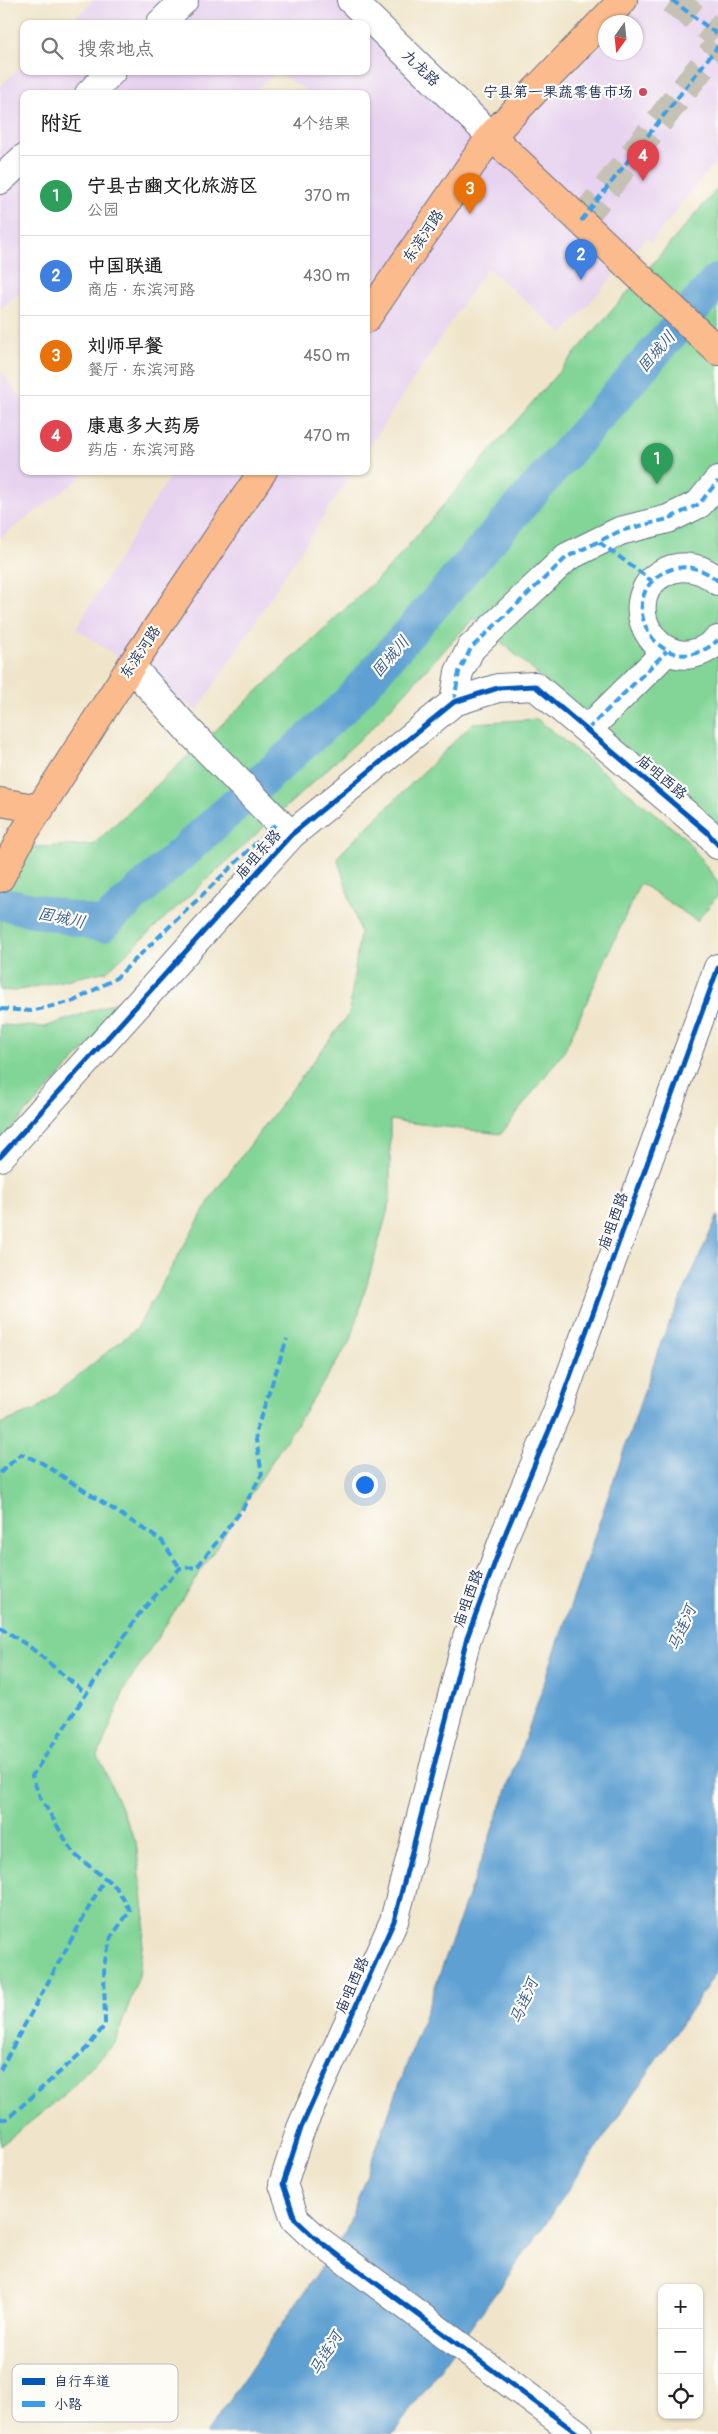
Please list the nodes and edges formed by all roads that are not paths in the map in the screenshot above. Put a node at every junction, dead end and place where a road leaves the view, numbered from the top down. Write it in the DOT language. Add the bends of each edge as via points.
graph roads {
  1 [pos="184,0"];
  2 [pos="351,0"];
  3 [pos="623,0"];
  4 [pos="164,20"];
  5 [pos="108,75"];
  6 [pos="93,90"];
  7 [pos="491,136"];
  8 [pos="20,162"];
  9 [pos="0,180"];
  10 [pos="370,313"];
  11 [pos="718,351"];
  12 [pos="260,475"];
  13 [pos="718,481"];
  14 [pos="718,581"];
  15 [pos="718,640"];
  16 [pos="667,651"];
  17 [pos="131,666"];
  18 [pos="454,702"];
  19 [pos="587,730"];
  20 [pos="0,802"];
  21 [pos="40,809"];
  22 [pos="291,835"];
  23 [pos="718,846"];
  24 [pos="0,878"];
  25 [pos="718,968"];
  26 [pos="0,1157"];
  27 [pos="570,2428"];
  1 -- 4 [label="street"];
  2 -- 7 [label="street, 九龙路"];
  3 -- 7 [label="main road, 东滨河路"];
  5 -- 6 [label="street"];
  7 -- 10 [label="main road, 东滨河路"];
  7 -- 11 [label="main road"];
  8 -- 9 [label="street"];
  12 -- 17 [label="main road, 东滨河路"];
  13 -- 18 [label="street" via="699,504 668,518 620,531 567,557 471,648 459,672"];
  14 -- 16 [label="street" via="707,572 686,567 664,572 652,581 641,606 642,620 655,643"];
  15 -- 16 [label="street" via="695,654"];
  16 -- 19 [label="street"];
  17 -- 21 [label="main road, 东滨河路"];
  17 -- 22 [label="street" via="190,732"];
  18 -- 19 [label="street, 庙咀东路" via="498,688 535,686"];
  18 -- 22 [label="street, 庙咀东路"];
  19 -- 23 [label="street, 庙咀西路" via="707,832"];
  20 -- 21 [label="main road"];
  21 -- 24 [label="main road, 东滨河路"];
  22 -- 26 [label="street, 庙咀东路"];
  25 -- 27 [label="street, 庙咀西路" via="559,1407 506,1532 467,1638 394,1921 301,2128 283,2184 295,2219 314,2237"];
}
